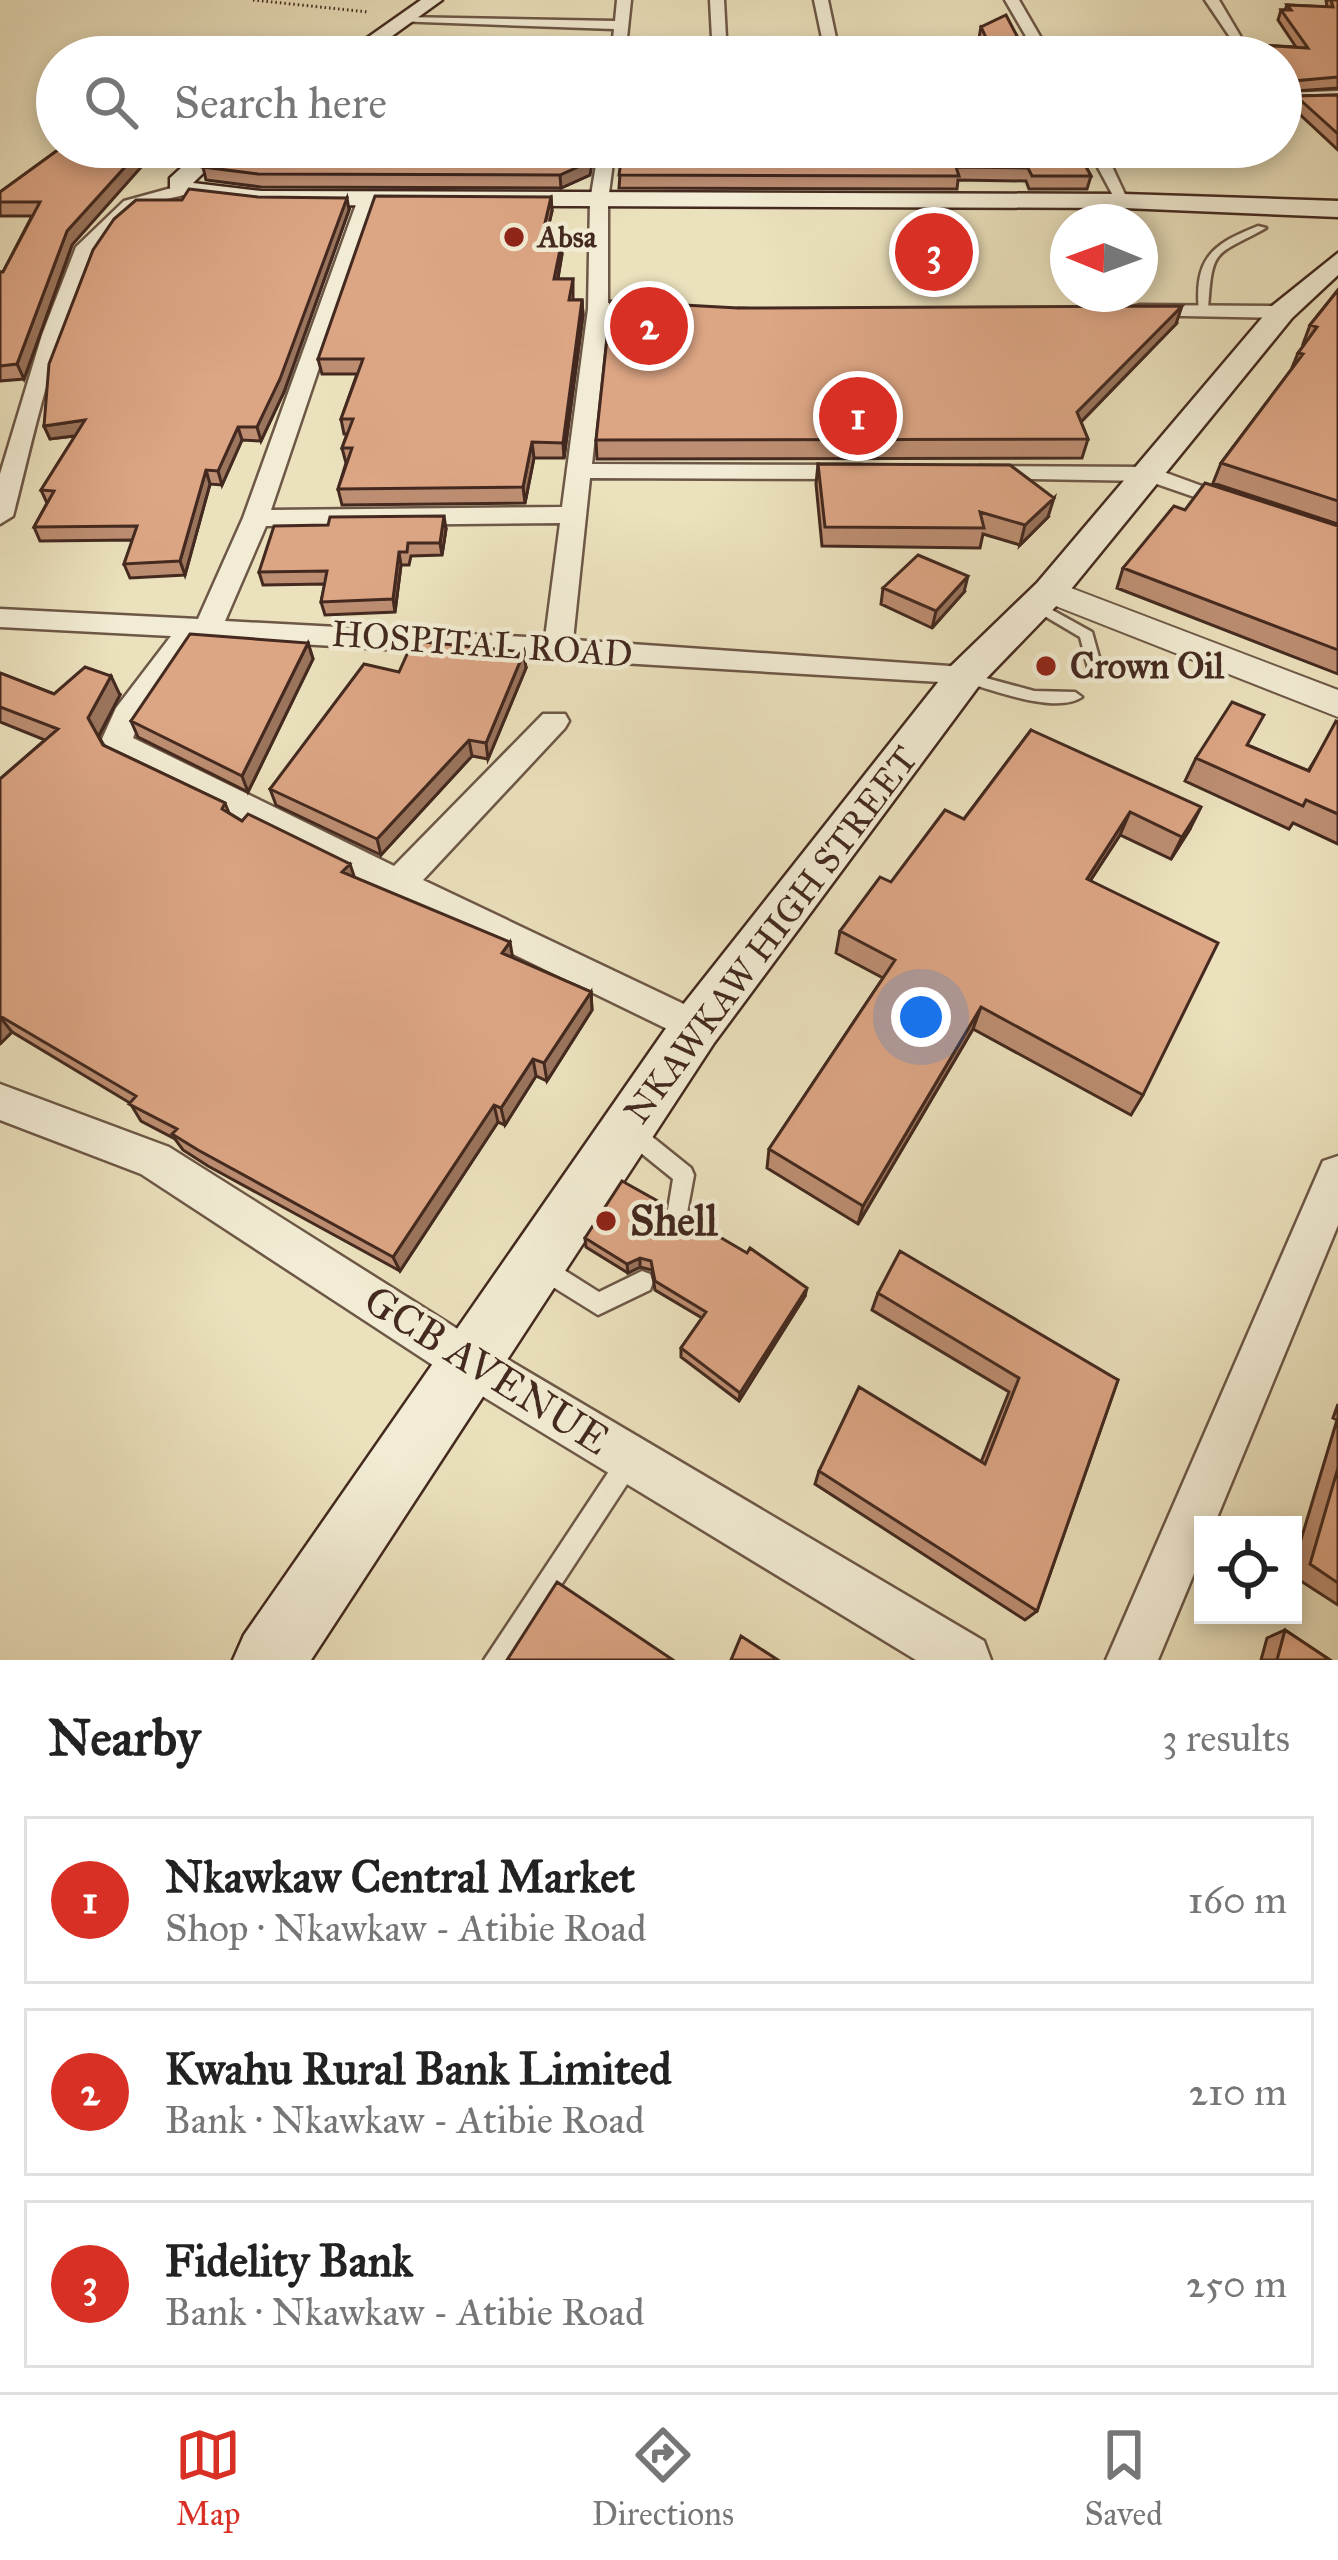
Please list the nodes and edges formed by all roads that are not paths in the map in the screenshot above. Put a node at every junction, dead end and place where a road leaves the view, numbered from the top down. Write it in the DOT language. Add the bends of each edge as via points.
graph roads {
  1 [pos="433,0"];
  2 [pos="624,0"];
  3 [pos="717,0"];
  4 [pos="821,0"];
  5 [pos="1012,0"];
  6 [pos="1212,0"];
  7 [pos="406,18"];
  8 [pos="622,25"];
  9 [pos="380,36"];
  10 [pos="621,36"];
  11 [pos="719,36"];
  12 [pos="829,36"];
  13 [pos="1033,36"];
  14 [pos="1236,36"];
  15 [pos="1338,96"];
  16 [pos="1302,97"];
  17 [pos="192,168"];
  18 [pos="604,168"];
  19 [pos="1107,168"];
  20 [pos="186,189"];
  21 [pos="367,199"];
  22 [pos="599,201"];
  23 [pos="1124,202"];
  24 [pos="1338,209"];
  25 [pos="1261,228"];
  26 [pos="1331,274"];
  27 [pos="598,309"];
  28 [pos="691,310"];
  29 [pos="1158,311"];
  30 [pos="1203,311"];
  31 [pos="1282,312"];
  32 [pos="576,471"];
  33 [pos="887,472"];
  34 [pos="959,473"];
  35 [pos="1150,474"];
  36 [pos="571,514"];
  37 [pos="0,516"];
  38 [pos="1276,517"];
  39 [pos="256,518"];
  40 [pos="1043,598"];
  41 [pos="0,618"];
  42 [pos="201,628"];
  43 [pos="558,648"];
  44 [pos="1097,675"];
  45 [pos="964,677"];
  46 [pos="1075,697"];
  47 [pos="1338,704"];
  48 [pos="554,721"];
  49 [pos="399,883"];
  50 [pos="696,1028"];
  51 [pos="0,1102"];
  52 [pos="626,1128"];
  53 [pos="1335,1191"];
  54 [pos="677,1222"];
  55 [pos="534,1262"];
  56 [pos="642,1282"];
  57 [pos="467,1360"];
  58 [pos="630,1459"];
  59 [pos="268,1660"];
  60 [pos="496,1660"];
  61 [pos="965,1660"];
  62 [pos="1132,1660"];
  1 -- 7 [label="main road"];
  2 -- 8 [label="street"];
  3 -- 11 [label="street"];
  4 -- 12 [label="street"];
  5 -- 13 [label="street"];
  6 -- 14 [label="street"];
  7 -- 8 [label="street"];
  7 -- 9 [label="main road"];
  8 -- 10 [label="street"];
  15 -- 16 [label="street"];
  17 -- 20 [label="main road" via="179,183"];
  18 -- 22 [label="street"];
  19 -- 23 [label="street"];
  20 -- 21 [label="main road"];
  20 -- 37 [label="street" via="130,205 86,247"];
  21 -- 22 [label="main road"];
  21 -- 39 [label="street"];
  22 -- 23 [label="main road"];
  22 -- 27 [label="street"];
  23 -- 24 [label="main road"];
  25 -- 30 [label="lane" via="1219,244 1206,260"];
  26 -- 31 [label="main road, NKAWKAW HIGH STREET"];
  27 -- 28 [label="street"];
  27 -- 32 [label="street"];
  29 -- 30 [label="street"];
  30 -- 31 [label="street"];
  31 -- 35 [label="main road, NKAWKAW HIGH STREET"];
  32 -- 33 [label="street"];
  32 -- 36 [label="street"];
  34 -- 35 [label="street"];
  35 -- 38 [label="street"];
  35 -- 40 [label="main road, NKAWKAW HIGH STREET"];
  36 -- 39 [label="street"];
  36 -- 43 [label="street"];
  39 -- 42 [label="street"];
  40 -- 44 [label="lane" via="1087,635"];
  40 -- 45 [label="main road, NKAWKAW HIGH STREET"];
  40 -- 47 [label="street"];
  41 -- 42 [label="street, HOSPITAL ROAD"];
  42 -- 43 [label="street, HOSPITAL ROAD"];
  42 -- 49 [label="street" via="127,715 117,739 126,752"];
  43 -- 45 [label="street, HOSPITAL ROAD"];
  45 -- 46 [label="lane" via="1034,696"];
  45 -- 50 [label="main road, NKAWKAW HIGH STREET"];
  48 -- 49 [label="street"];
  49 -- 50 [label="street"];
  50 -- 52 [label="main road, NKAWKAW HIGH STREET"];
  51 -- 57 [label="street, GCB AVENUE" via="155,1160"];
  52 -- 54 [label="lane" via="684,1175"];
  52 -- 55 [label="main road, NKAWKAW HIGH STREET"];
  53 -- 62 [label="street"];
  55 -- 56 [label="lane" via="598,1304"];
  55 -- 57 [label="main road, NKAWKAW HIGH STREET"];
  57 -- 58 [label="street, GCB AVENUE"];
  57 -- 59 [label="main road, NKAWKAW HIGH STREET"];
  58 -- 60 [label="lane"];
  58 -- 61 [label="street, GCB AVENUE"];
}
